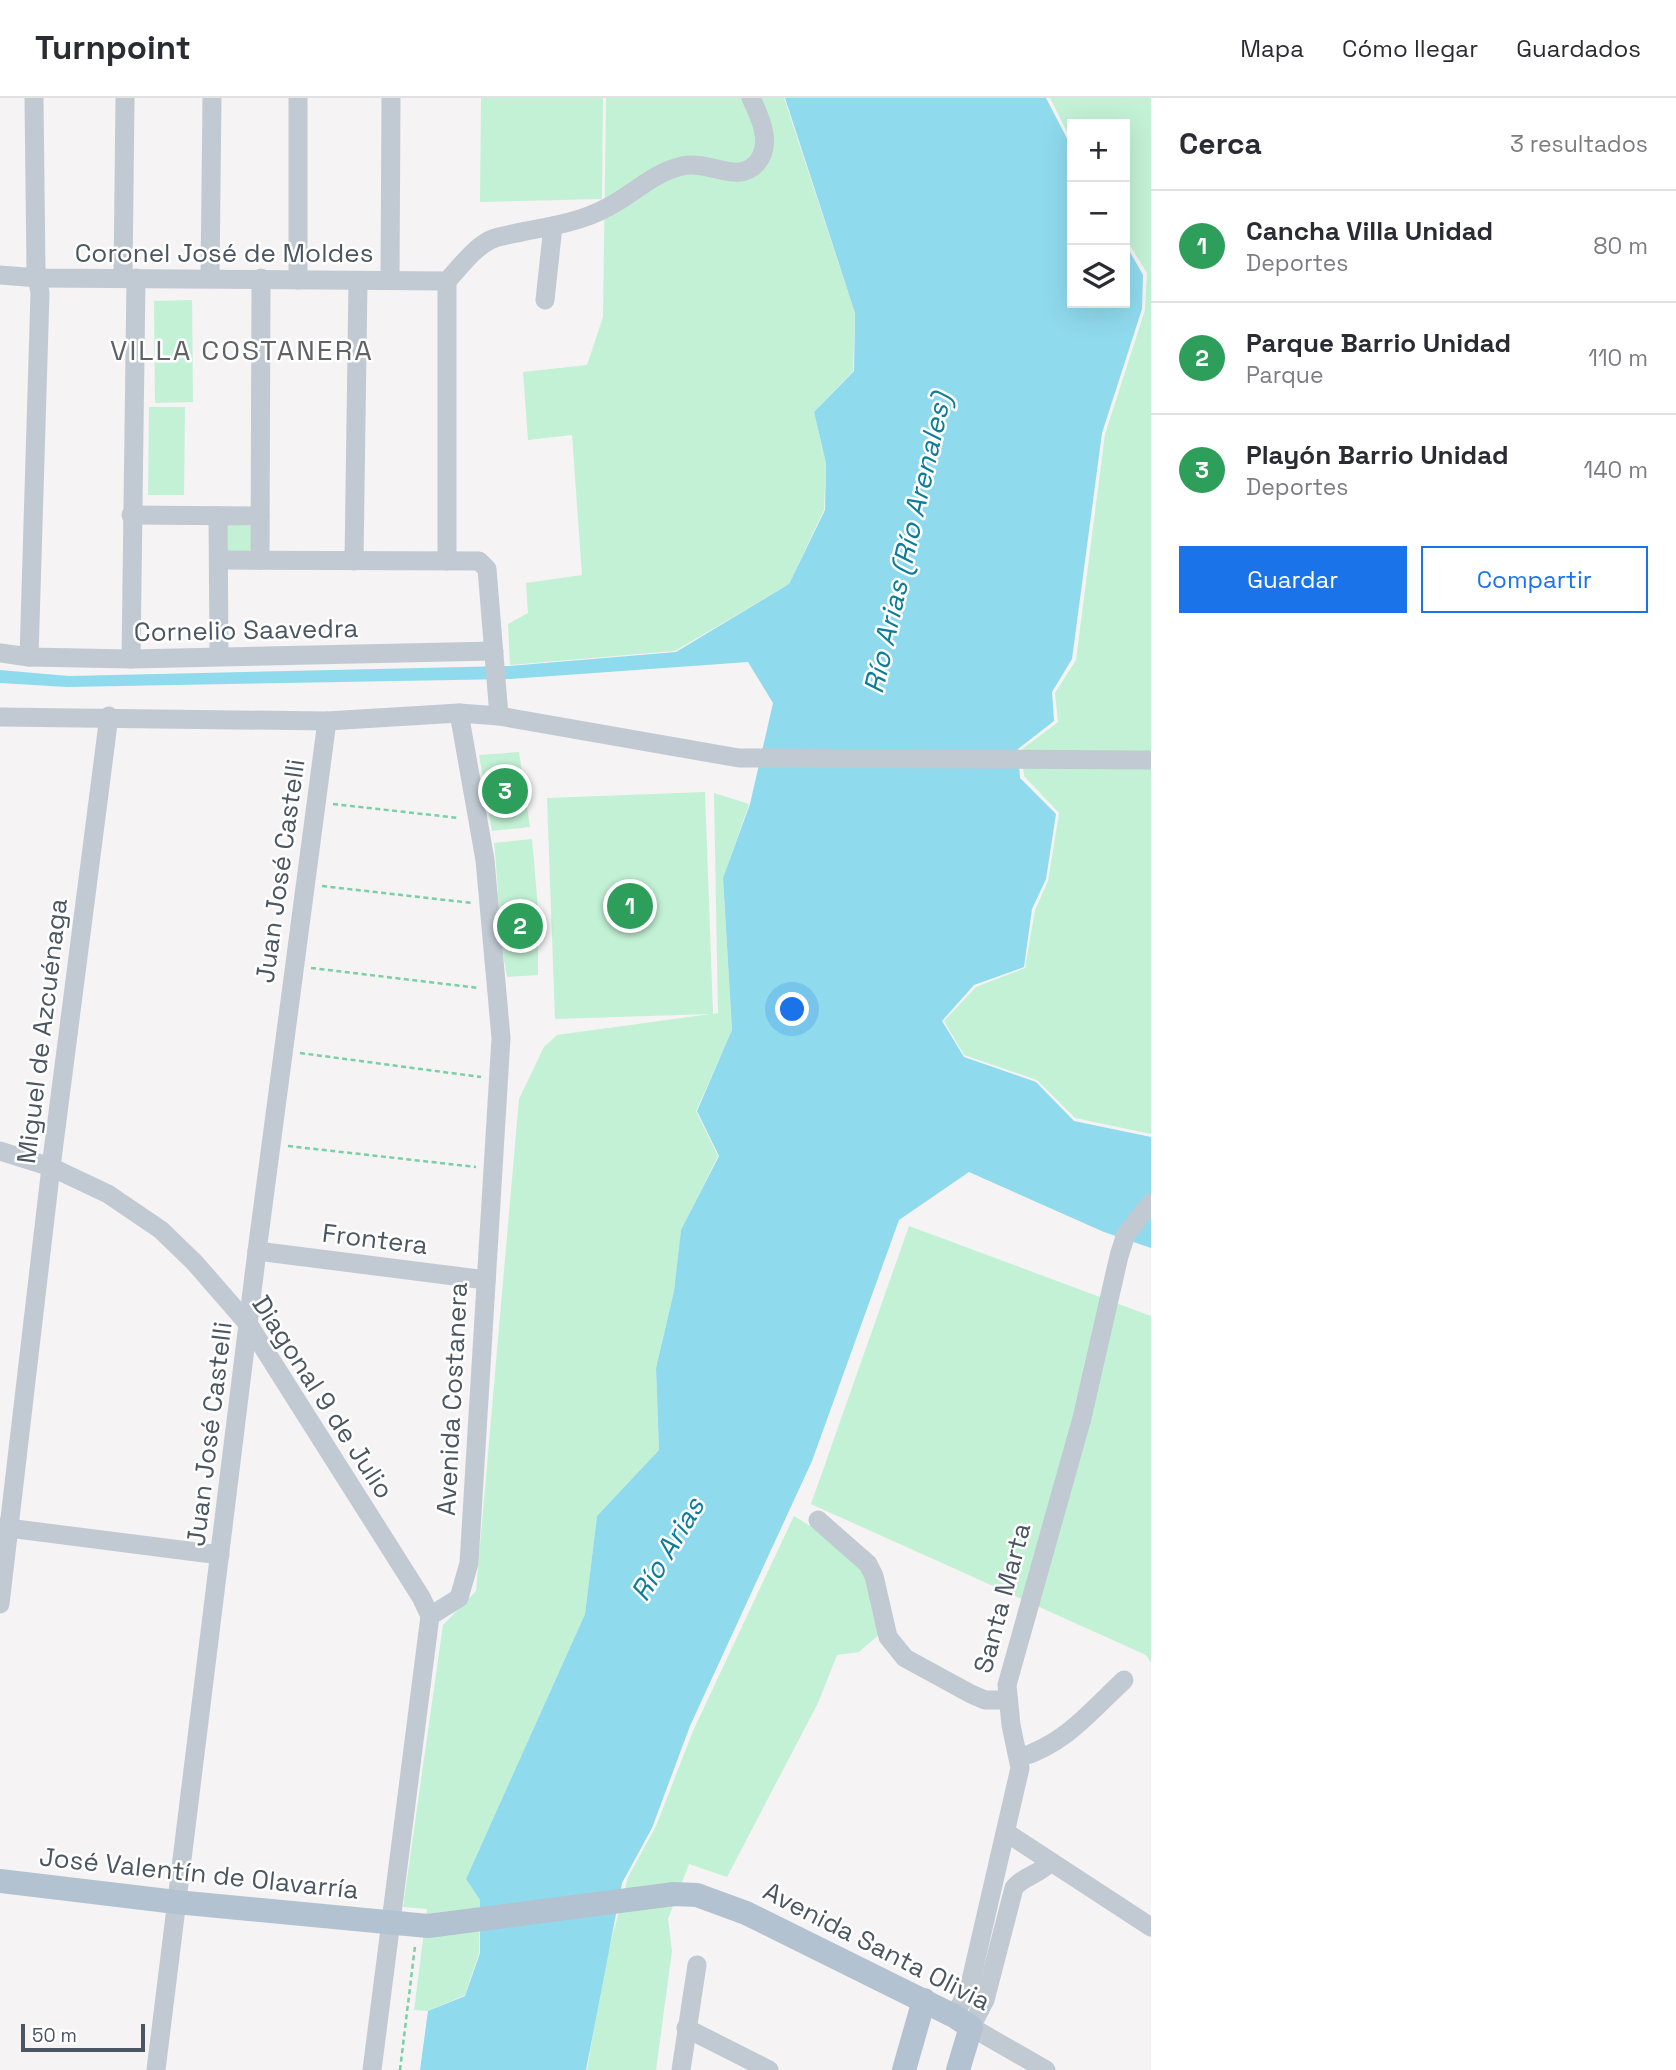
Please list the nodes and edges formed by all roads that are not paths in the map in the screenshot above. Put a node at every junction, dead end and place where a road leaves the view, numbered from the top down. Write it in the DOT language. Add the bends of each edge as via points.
graph roads {
  1 [pos="34,98"];
  2 [pos="125,98"];
  3 [pos="212,98"];
  4 [pos="298,98"];
  5 [pos="391,98"];
  6 [pos="751,98"];
  7 [pos="553,226"];
  8 [pos="0,275"];
  9 [pos="38,278"];
  10 [pos="130,278"];
  11 [pos="210,278"];
  12 [pos="261,278"];
  13 [pos="298,280"];
  14 [pos="390,280"];
  15 [pos="358,281"];
  16 [pos="447,281"];
  17 [pos="545,300"];
  18 [pos="131,515"];
  19 [pos="218,516"];
  20 [pos="260,516"];
  21 [pos="219,560"];
  22 [pos="260,560"];
  23 [pos="354,561"];
  24 [pos="447,561"];
  25 [pos="494,652"];
  26 [pos="0,653"];
  27 [pos="219,656"];
  28 [pos="29,657"];
  29 [pos="131,659"];
  30 [pos="459,713"];
  31 [pos="109,716"];
  32 [pos="499,716"];
  33 [pos="0,717"];
  34 [pos="327,721"];
  35 [pos="1151,760"];
  36 [pos="0,1151"];
  37 [pos="51,1167"];
  38 [pos="1151,1203"];
  39 [pos="257,1251"];
  40 [pos="486,1280"];
  41 [pos="249,1325"];
  42 [pos="818,1520"];
  43 [pos="5,1528"];
  44 [pos="220,1555"];
  45 [pos="0,1604"];
  46 [pos="430,1616"];
  47 [pos="1124,1680"];
  48 [pos="1007,1700"];
  49 [pos="1019,1758"];
  50 [pos="1007,1833"];
  51 [pos="1049,1863"];
  52 [pos="0,1881"];
  53 [pos="176,1902"];
  54 [pos="391,1923"];
  55 [pos="423,1926"];
  56 [pos="1151,1927"];
  57 [pos="697,1965"];
  58 [pos="924,2000"];
  59 [pos="963,2021"];
  60 [pos="686,2028"];
  61 [pos="156,2070"];
  62 [pos="372,2070"];
  63 [pos="681,2070"];
  64 [pos="769,2070"];
  65 [pos="904,2070"];
  66 [pos="958,2070"];
  67 [pos="1046,2070"];
  1 -- 9 [label="street"];
  2 -- 10 [label="street"];
  3 -- 11 [label="street"];
  4 -- 13 [label="street"];
  5 -- 14 [label="street"];
  6 -- 7 [label="street" via="763,124 764,145 758,162 746,172 733,174 712,165 681,166 660,173 610,207"];
  7 -- 16 [label="street" via="491,239"];
  7 -- 17 [label="street"];
  8 -- 9 [label="street, Coronel José de Moldes"];
  9 -- 10 [label="street, Coronel José de Moldes"];
  9 -- 28 [label="street"];
  10 -- 11 [label="street, Coronel José de Moldes"];
  10 -- 18 [label="street"];
  11 -- 12 [label="street, Coronel José de Moldes"];
  12 -- 13 [label="street, Coronel José de Moldes"];
  12 -- 20 [label="street"];
  13 -- 15 [label="street, Coronel José de Moldes"];
  14 -- 15 [label="street, Coronel José de Moldes"];
  14 -- 16 [label="street, Coronel José de Moldes"];
  15 -- 23 [label="street"];
  16 -- 24 [label="street"];
  18 -- 19 [label="street"];
  18 -- 29 [label="street"];
  19 -- 20 [label="street"];
  19 -- 21 [label="street"];
  20 -- 22 [label="street"];
  21 -- 22 [label="street"];
  21 -- 27 [label="street"];
  22 -- 23 [label="street"];
  23 -- 24 [label="street"];
  24 -- 25 [label="street" via="480,561 487,569"];
  25 -- 27 [label="street, Cornelio Saavedra"];
  25 -- 32 [label="street"];
  26 -- 28 [label="street, Cornelio Saavedra"];
  27 -- 29 [label="street, Cornelio Saavedra"];
  28 -- 29 [label="street, Cornelio Saavedra"];
  30 -- 32 [label="street"];
  30 -- 34 [label="street"];
  30 -- 40 [label="street, Avenida Costanera" via="489,904 501,1038"];
  31 -- 33 [label="street"];
  31 -- 34 [label="street"];
  31 -- 37 [label="street, Miguel de Azcuénaga"];
  32 -- 35 [label="street" via="739,758"];
  34 -- 39 [label="street, Juan José Castelli"];
  36 -- 37 [label="street, Diagonal 9 de Julio"];
  37 -- 41 [label="street, Diagonal 9 de Julio" via="108,1194 161,1230"];
  37 -- 43 [label="street, Miguel de Azcuénaga"];
  38 -- 48 [label="street, Santa Marta" via="1126,1234 1119,1256 1082,1418 1007,1685"];
  39 -- 40 [label="street, Frontera"];
  39 -- 41 [label="street, Juan José Castelli"];
  40 -- 46 [label="street, Avenida Costanera" via="470,1563 459,1598"];
  41 -- 44 [label="street, Juan José Castelli"];
  41 -- 46 [label="street, Diagonal 9 de Julio"];
  42 -- 48 [label="street" via="868,1564 888,1637 905,1658 971,1695"];
  43 -- 44 [label="street"];
  43 -- 45 [label="street, Miguel de Azcuénaga"];
  44 -- 53 [label="street, Juan José Castelli"];
  46 -- 54 [label="street"];
  47 -- 49 [label="street" via="1062,1740"];
  48 -- 49 [label="street, Santa Marta"];
  49 -- 50 [label="street, Santa Marta"];
  50 -- 51 [label="street"];
  50 -- 59 [label="street, Santa Marta"];
  51 -- 56 [label="street"];
  51 -- 59 [label="street" via="1014,1888 985,2000"];
  52 -- 53 [label="main road, José Valentín de Olavarría"];
  53 -- 54 [label="main road, José Valentín de Olavarría"];
  53 -- 61 [label="street, Juan José Castelli"];
  54 -- 55 [label="main road, José Valentín de Olavarría"];
  54 -- 62 [label="street"];
  55 -- 58 [label="main road, Avenida Santa Olivia" via="697,1895 746,1913"];
  57 -- 60 [label="street"];
  58 -- 59 [label="main road, Avenida Santa Olivia"];
  58 -- 65 [label="main road"];
  59 -- 66 [label="main road, Santa Marta"];
  59 -- 67 [label="street, Avenida Santa Olivia"];
  60 -- 63 [label="street"];
  60 -- 64 [label="street"];
}
